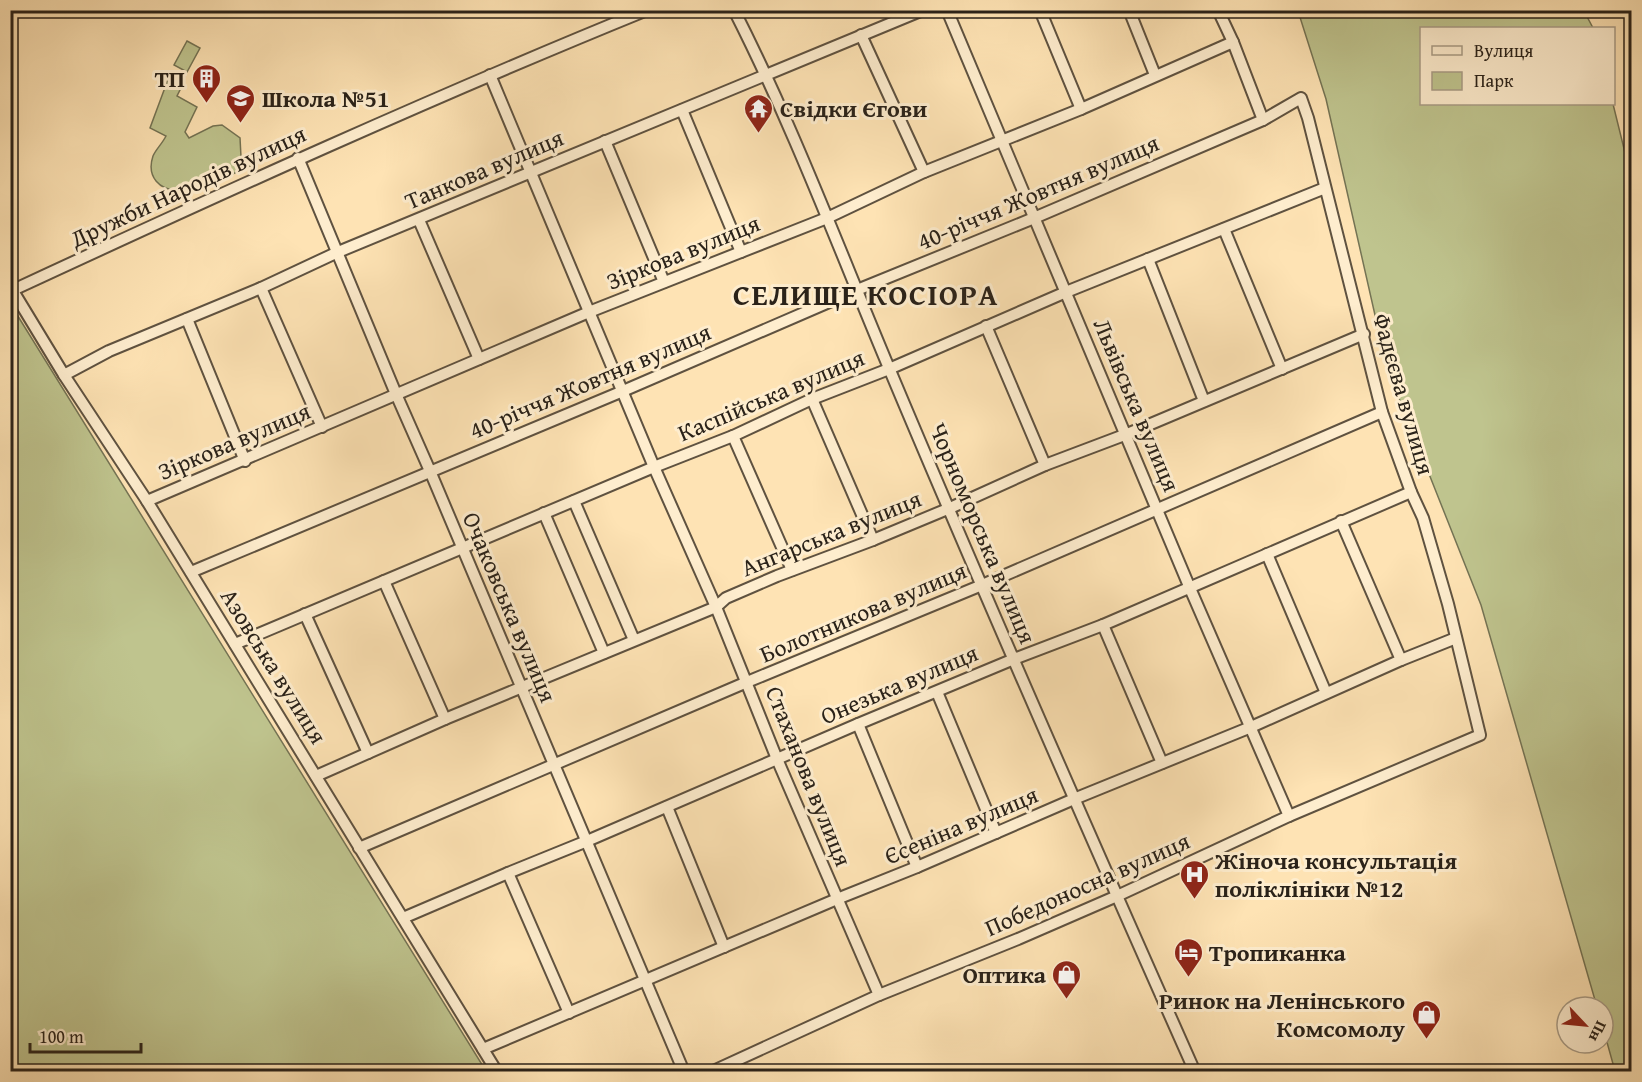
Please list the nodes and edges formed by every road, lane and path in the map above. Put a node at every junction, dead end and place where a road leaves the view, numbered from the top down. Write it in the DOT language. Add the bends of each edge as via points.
graph roads {
  1 [pos="647,10"];
  2 [pos="734,10"];
  3 [pos="923,10"];
  4 [pos="947,10"];
  5 [pos="1040,10"];
  6 [pos="1129,10"];
  7 [pos="1218,10"];
  8 [pos="861,35"];
  9 [pos="1233,42"];
  10 [pos="490,75"];
  11 [pos="765,75"];
  12 [pos="1155,75"];
  13 [pos="1301,98"];
  14 [pos="1082,109"];
  15 [pos="682,110"];
  16 [pos="1263,120"];
  17 [pos="605,141"];
  18 [pos="1001,141"];
  19 [pos="298,158"];
  20 [pos="532,171"];
  21 [pos="924,172"];
  22 [pos="1325,188"];
  23 [pos="827,218"];
  24 [pos="1034,218"];
  25 [pos="419,220"];
  26 [pos="1224,229"];
  27 [pos="338,252"];
  28 [pos="741,252"];
  29 [pos="1148,259"];
  30 [pos="664,282"];
  31 [pos="12,288"];
  32 [pos="261,288"];
  33 [pos="857,290"];
  34 [pos="1066,292"];
  35 [pos="589,312"];
  36 [pos="187,319"];
  37 [pos="986,326"];
  38 [pos="1364,334"];
  39 [pos="479,359"];
  40 [pos="889,369"];
  41 [pos="1282,369"];
  42 [pos="64,375"];
  43 [pos="623,391"];
  44 [pos="396,394"];
  45 [pos="812,399"];
  46 [pos="1203,401"];
  47 [pos="1382,412"];
  48 [pos="322,427"];
  49 [pos="1127,434"];
  50 [pos="733,436"];
  51 [pos="245,461"];
  52 [pos="1044,465"];
  53 [pos="654,466"];
  54 [pos="430,471"];
  55 [pos="1411,492"];
  56 [pos="147,501"];
  57 [pos="573,501"];
  58 [pos="950,508"];
  59 [pos="1158,508"];
  60 [pos="544,513"];
  61 [pos="1341,522"];
  62 [pos="873,540"];
  63 [pos="463,549"];
  64 [pos="1267,554"];
  65 [pos="792,570"];
  66 [pos="190,572"];
  67 [pos="384,581"];
  68 [pos="982,585"];
  69 [pos="1189,586"];
  70 [pos="717,607"];
  71 [pos="305,614"];
  72 [pos="1103,625"];
  73 [pos="1456,638"];
  74 [pos="634,640"];
  75 [pos="235,644"];
  76 [pos="604,653"];
  77 [pos="1014,659"];
  78 [pos="1401,660"];
  79 [pos="747,682"];
  80 [pos="522,688"];
  81 [pos="937,692"];
  82 [pos="1326,693"];
  83 [pos="445,719"];
  84 [pos="858,724"];
  85 [pos="1251,727"];
  86 [pos="1480,735"];
  87 [pos="368,753"];
  88 [pos="777,759"];
  89 [pos="1162,763"];
  90 [pos="555,765"];
  91 [pos="316,776"];
  92 [pos="1074,799"];
  93 [pos="667,807"];
  94 [pos="1289,816"];
  95 [pos="996,833"];
  96 [pos="587,842"];
  97 [pos="358,848"];
  98 [pos="917,867"];
  99 [pos="508,873"];
  100 [pos="1117,896"];
  101 [pos="837,899"];
  102 [pos="403,918"];
  103 [pos="724,947"];
  104 [pos="645,980"];
  105 [pos="879,995"];
  106 [pos="569,1014"];
  107 [pos="483,1049"];
  108 [pos="497,1071"];
  109 [pos="684,1071"];
  110 [pos="711,1071"];
  111 [pos="1195,1071"];
  1 -- 10 [label="street, Дружби Народів вулиця"];
  2 -- 11 [label="street, Чорноморська вулиця"];
  3 -- 8 [label="street, Танкова вулиця"];
  4 -- 18 [label="street, Львівська вулиця"];
  5 -- 14 [label="street"];
  6 -- 12 [label="street"];
  7 -- 9 [label="street"];
  8 -- 11 [label="street, Танкова вулиця"];
  8 -- 21 [label="street"];
  9 -- 12 [label="street, Зіркова вулиця"];
  9 -- 16 [label="street"];
  10 -- 19 [label="street, Дружби Народів вулиця"];
  10 -- 20 [label="street, Стаханова вулиця"];
  11 -- 15 [label="street, Танкова вулиця"];
  11 -- 23 [label="street, Чорноморська вулиця"];
  12 -- 14 [label="street, Зіркова вулиця"];
  13 -- 16 [label="street, 40-річчя Жовтня вулиця"];
  13 -- 22 [label="street, Фадєєва вулиця"];
  14 -- 18 [label="street, Зіркова вулиця"];
  15 -- 17 [label="street, Танкова вулиця"];
  15 -- 28 [label="street"];
  16 -- 24 [label="street, 40-річчя Жовтня вулиця"];
  17 -- 20 [label="street, Танкова вулиця"];
  17 -- 30 [label="street"];
  18 -- 21 [label="street, Зіркова вулиця"];
  18 -- 24 [label="street, Львівська вулиця"];
  19 -- 27 [label="street, Очаковська вулиця"];
  19 -- 31 [label="street, Дружби Народів вулиця"];
  20 -- 25 [label="street, Танкова вулиця"];
  20 -- 35 [label="street, Стаханова вулиця"];
  21 -- 23 [label="street, Зіркова вулиця"];
  22 -- 26 [label="street, Каспійська вулиця"];
  22 -- 38 [label="street, Фадєєва вулиця"];
  23 -- 28 [label="street, Зіркова вулиця"];
  23 -- 33 [label="street, Чорноморська вулиця"];
  24 -- 33 [label="street, 40-річчя Жовтня вулиця"];
  24 -- 34 [label="street, Львівська вулиця"];
  25 -- 27 [label="street, Танкова вулиця"];
  25 -- 39 [label="street"];
  26 -- 29 [label="street, Каспійська вулиця"];
  26 -- 41 [label="street"];
  27 -- 32 [label="street, Танкова вулиця"];
  27 -- 44 [label="street, Очаковська вулиця"];
  28 -- 30 [label="street, Зіркова вулиця"];
  29 -- 34 [label="street, Каспійська вулиця"];
  29 -- 46 [label="street"];
  30 -- 35 [label="street, Зіркова вулиця"];
  31 -- 42 [label="street, Азовська вулиця"];
  32 -- 36 [label="street, Танкова вулиця"];
  32 -- 48 [label="street"];
  33 -- 40 [label="street, Чорноморська вулиця"];
  33 -- 43 [label="street, 40-річчя Жовтня вулиця"];
  34 -- 37 [label="street, Каспійська вулиця"];
  34 -- 49 [label="street, Львівська вулиця"];
  35 -- 39 [label="street, Зіркова вулиця"];
  35 -- 43 [label="street, Стаханова вулиця"];
  36 -- 42 [label="street, Танкова вулиця" via="109,351"];
  36 -- 51 [label="street"];
  37 -- 40 [label="street, Каспійська вулиця"];
  37 -- 52 [label="street"];
  38 -- 41 [label="street, Ангарська вулиця"];
  38 -- 47 [label="street, Фадєєва вулиця"];
  39 -- 44 [label="street, Зіркова вулиця"];
  40 -- 45 [label="street, Каспійська вулиця"];
  40 -- 58 [label="street, Чорноморська вулиця"];
  41 -- 46 [label="street, Ангарська вулиця"];
  42 -- 56 [label="street, Азовська вулиця"];
  43 -- 53 [label="street, Стаханова вулиця"];
  43 -- 54 [label="street, 40-річчя Жовтня вулиця"];
  44 -- 48 [label="street, Зіркова вулиця"];
  44 -- 54 [label="street, Очаковська вулиця"];
  45 -- 50 [label="street, Каспійська вулиця"];
  45 -- 62 [label="street"];
  46 -- 49 [label="street, Ангарська вулиця"];
  47 -- 55 [label="street, Фадєєва вулиця"];
  47 -- 59 [label="street, Болотникова вулиця"];
  48 -- 51 [label="street, Зіркова вулиця"];
  49 -- 52 [label="street, Ангарська вулиця"];
  49 -- 59 [label="street, Львівська вулиця"];
  50 -- 53 [label="street, Каспійська вулиця"];
  50 -- 65 [label="street"];
  51 -- 56 [label="street, Зіркова вулиця"];
  52 -- 58 [label="street, Ангарська вулиця"];
  53 -- 57 [label="street, Каспійська вулиця"];
  53 -- 70 [label="street, Стаханова вулиця"];
  54 -- 63 [label="street, Очаковська вулиця"];
  54 -- 66 [label="street, 40-річчя Жовтня вулиця"];
  55 -- 61 [label="street, Онезька вулиця"];
  55 -- 73 [label="street, Фадєєва вулиця" via="1423,518"];
  56 -- 66 [label="street, Азовська вулиця"];
  57 -- 60 [label="street, Каспійська вулиця"];
  57 -- 74 [label="street"];
  58 -- 62 [label="street, Ангарська вулиця"];
  58 -- 68 [label="street, Чорноморська вулиця"];
  59 -- 68 [label="street, Болотникова вулиця"];
  59 -- 69 [label="street, Львівська вулиця"];
  60 -- 63 [label="street, Каспійська вулиця"];
  60 -- 76 [label="street"];
  61 -- 64 [label="street, Онезька вулиця"];
  61 -- 78 [label="street"];
  62 -- 65 [label="street, Ангарська вулиця"];
  63 -- 67 [label="street, Каспійська вулиця"];
  63 -- 80 [label="street, Очаковська вулиця"];
  64 -- 69 [label="street, Онезька вулиця"];
  64 -- 82 [label="street"];
  65 -- 70 [label="street, Ангарська вулиця" via="726,598"];
  66 -- 75 [label="street, Азовська вулиця"];
  67 -- 71 [label="street, Каспійська вулиця"];
  67 -- 83 [label="street"];
  68 -- 77 [label="street, Чорноморська вулиця"];
  68 -- 79 [label="street, Болотникова вулиця"];
  69 -- 72 [label="street, Онезька вулиця"];
  69 -- 85 [label="street, Львівська вулиця"];
  70 -- 74 [label="street, Ангарська вулиця"];
  70 -- 79 [label="street, Стаханова вулиця"];
  71 -- 75 [label="street, Каспійська вулиця"];
  71 -- 87 [label="street"];
  72 -- 77 [label="street, Онезька вулиця"];
  72 -- 89 [label="street"];
  73 -- 78 [label="street, Єсеніна вулиця"];
  73 -- 86 [label="street, Фадєєва вулиця"];
  74 -- 76 [label="street, Ангарська вулиця"];
  75 -- 91 [label="street, Азовська вулиця"];
  76 -- 80 [label="street, Ангарська вулиця"];
  77 -- 81 [label="street, Онезька вулиця"];
  77 -- 92 [label="street, Чорноморська вулиця"];
  78 -- 82 [label="street, Єсеніна вулиця"];
  79 -- 88 [label="street, Стаханова вулиця"];
  79 -- 90 [label="street, Болотникова вулиця"];
  80 -- 83 [label="street, Ангарська вулиця"];
  80 -- 90 [label="street, Очаковська вулиця"];
  81 -- 84 [label="street, Онезька вулиця"];
  81 -- 95 [label="street"];
  82 -- 85 [label="street, Єсеніна вулиця"];
  83 -- 87 [label="street, Ангарська вулиця"];
  84 -- 88 [label="street, Онезька вулиця"];
  84 -- 98 [label="street"];
  85 -- 89 [label="street, Єсеніна вулиця"];
  85 -- 94 [label="street, Львівська вулиця"];
  86 -- 94 [label="street, Победоносна вулиця"];
  87 -- 91 [label="street, Ангарська вулиця"];
  88 -- 93 [label="street, Онезька вулиця"];
  88 -- 101 [label="street, Стаханова вулиця"];
  89 -- 92 [label="street, Єсеніна вулиця"];
  90 -- 96 [label="street, Очаковська вулиця"];
  90 -- 97 [label="street, Болотникова вулиця"];
  91 -- 97 [label="street, Азовська вулиця"];
  92 -- 95 [label="street, Єсеніна вулиця"];
  92 -- 100 [label="street, Чорноморська вулиця"];
  93 -- 96 [label="street, Онезька вулиця"];
  93 -- 103 [label="street"];
  94 -- 100 [label="street, Победоносна вулиця"];
  95 -- 98 [label="street, Єсеніна вулиця"];
  96 -- 99 [label="street, Онезька вулиця"];
  96 -- 104 [label="street, Очаковська вулиця"];
  97 -- 102 [label="street, Азовська вулиця"];
  98 -- 101 [label="street, Єсеніна вулиця"];
  99 -- 102 [label="street, Онезька вулиця"];
  99 -- 106 [label="street"];
  100 -- 105 [label="street, Победоносна вулиця"];
  100 -- 111 [label="street, Чорноморська вулиця"];
  101 -- 103 [label="street, Єсеніна вулиця"];
  101 -- 105 [label="street, Стаханова вулиця"];
  102 -- 107 [label="street, Азовська вулиця"];
  103 -- 104 [label="street, Єсеніна вулиця"];
  104 -- 106 [label="street, Єсеніна вулиця"];
  104 -- 109 [label="street, Очаковська вулиця"];
  105 -- 110 [label="street, Победоносна вулиця"];
  106 -- 107 [label="street, Єсеніна вулиця"];
  107 -- 108 [label="street, Азовська вулиця"];
}
